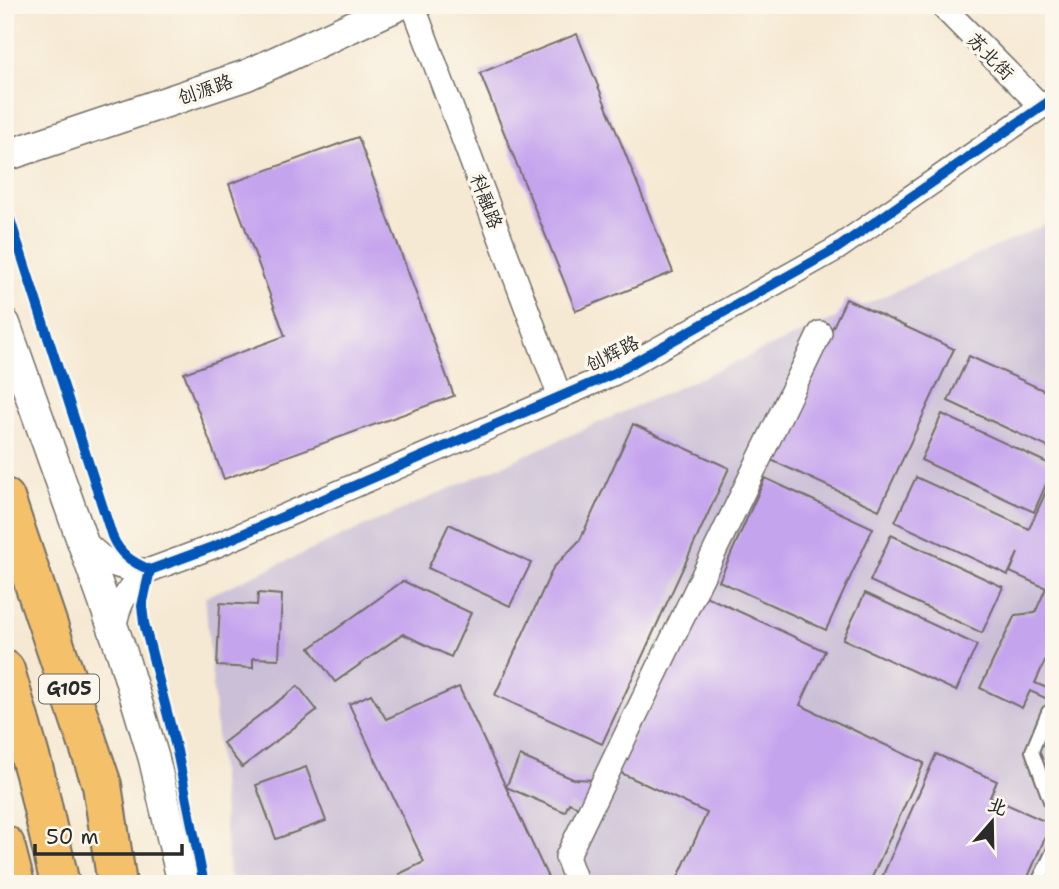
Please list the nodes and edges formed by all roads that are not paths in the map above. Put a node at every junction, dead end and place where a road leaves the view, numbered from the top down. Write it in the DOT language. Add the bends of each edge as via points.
graph roads {
  1 [pos="399,5"];
  2 [pos="413,5"];
  3 [pos="941,5"];
  4 [pos="1048,102"];
  5 [pos="5,156"];
  6 [pos="5,324"];
  7 [pos="820,333"];
  8 [pos="560,397"];
  9 [pos="5,498"];
  10 [pos="82,540"];
  11 [pos="150,570"];
  12 [pos="114,630"];
  13 [pos="5,647"];
  14 [pos="5,670"];
  15 [pos="1054,710"];
  16 [pos="1054,812"];
  17 [pos="5,845"];
  18 [pos="1054,849"];
  19 [pos="15,884"];
  20 [pos="60,884"];
  21 [pos="71,884"];
  22 [pos="117,884"];
  23 [pos="183,884"];
  24 [pos="577,884"];
  25 [pos="1037,884"];
  1 -- 5 [label="street, 创源路" via="247,75"];
  2 -- 8 [label="street, 科融路"];
  3 -- 4 [label="street, 苏北街"];
  4 -- 8 [label="street, 创辉路" via="836,248 615,373"];
  6 -- 10 [label="street"];
  7 -- 24 [label="street" via="567,857"];
  8 -- 11 [label="street, 创辉路"];
  9 -- 22 [label="highway, G105" via="102,785"];
  10 -- 11 [label="street" via="116,568"];
  10 -- 12 [label="street"];
  11 -- 12 [label="street" via="128,590"];
  12 -- 23 [label="street" via="154,759"];
  13 -- 21 [label="highway, G105"];
  14 -- 20 [label="highway"];
  15 -- 16 [label="lane" via="1048,712 1032,751"];
  17 -- 19 [label="highway"];
  18 -- 25 [label="lane"];
}
